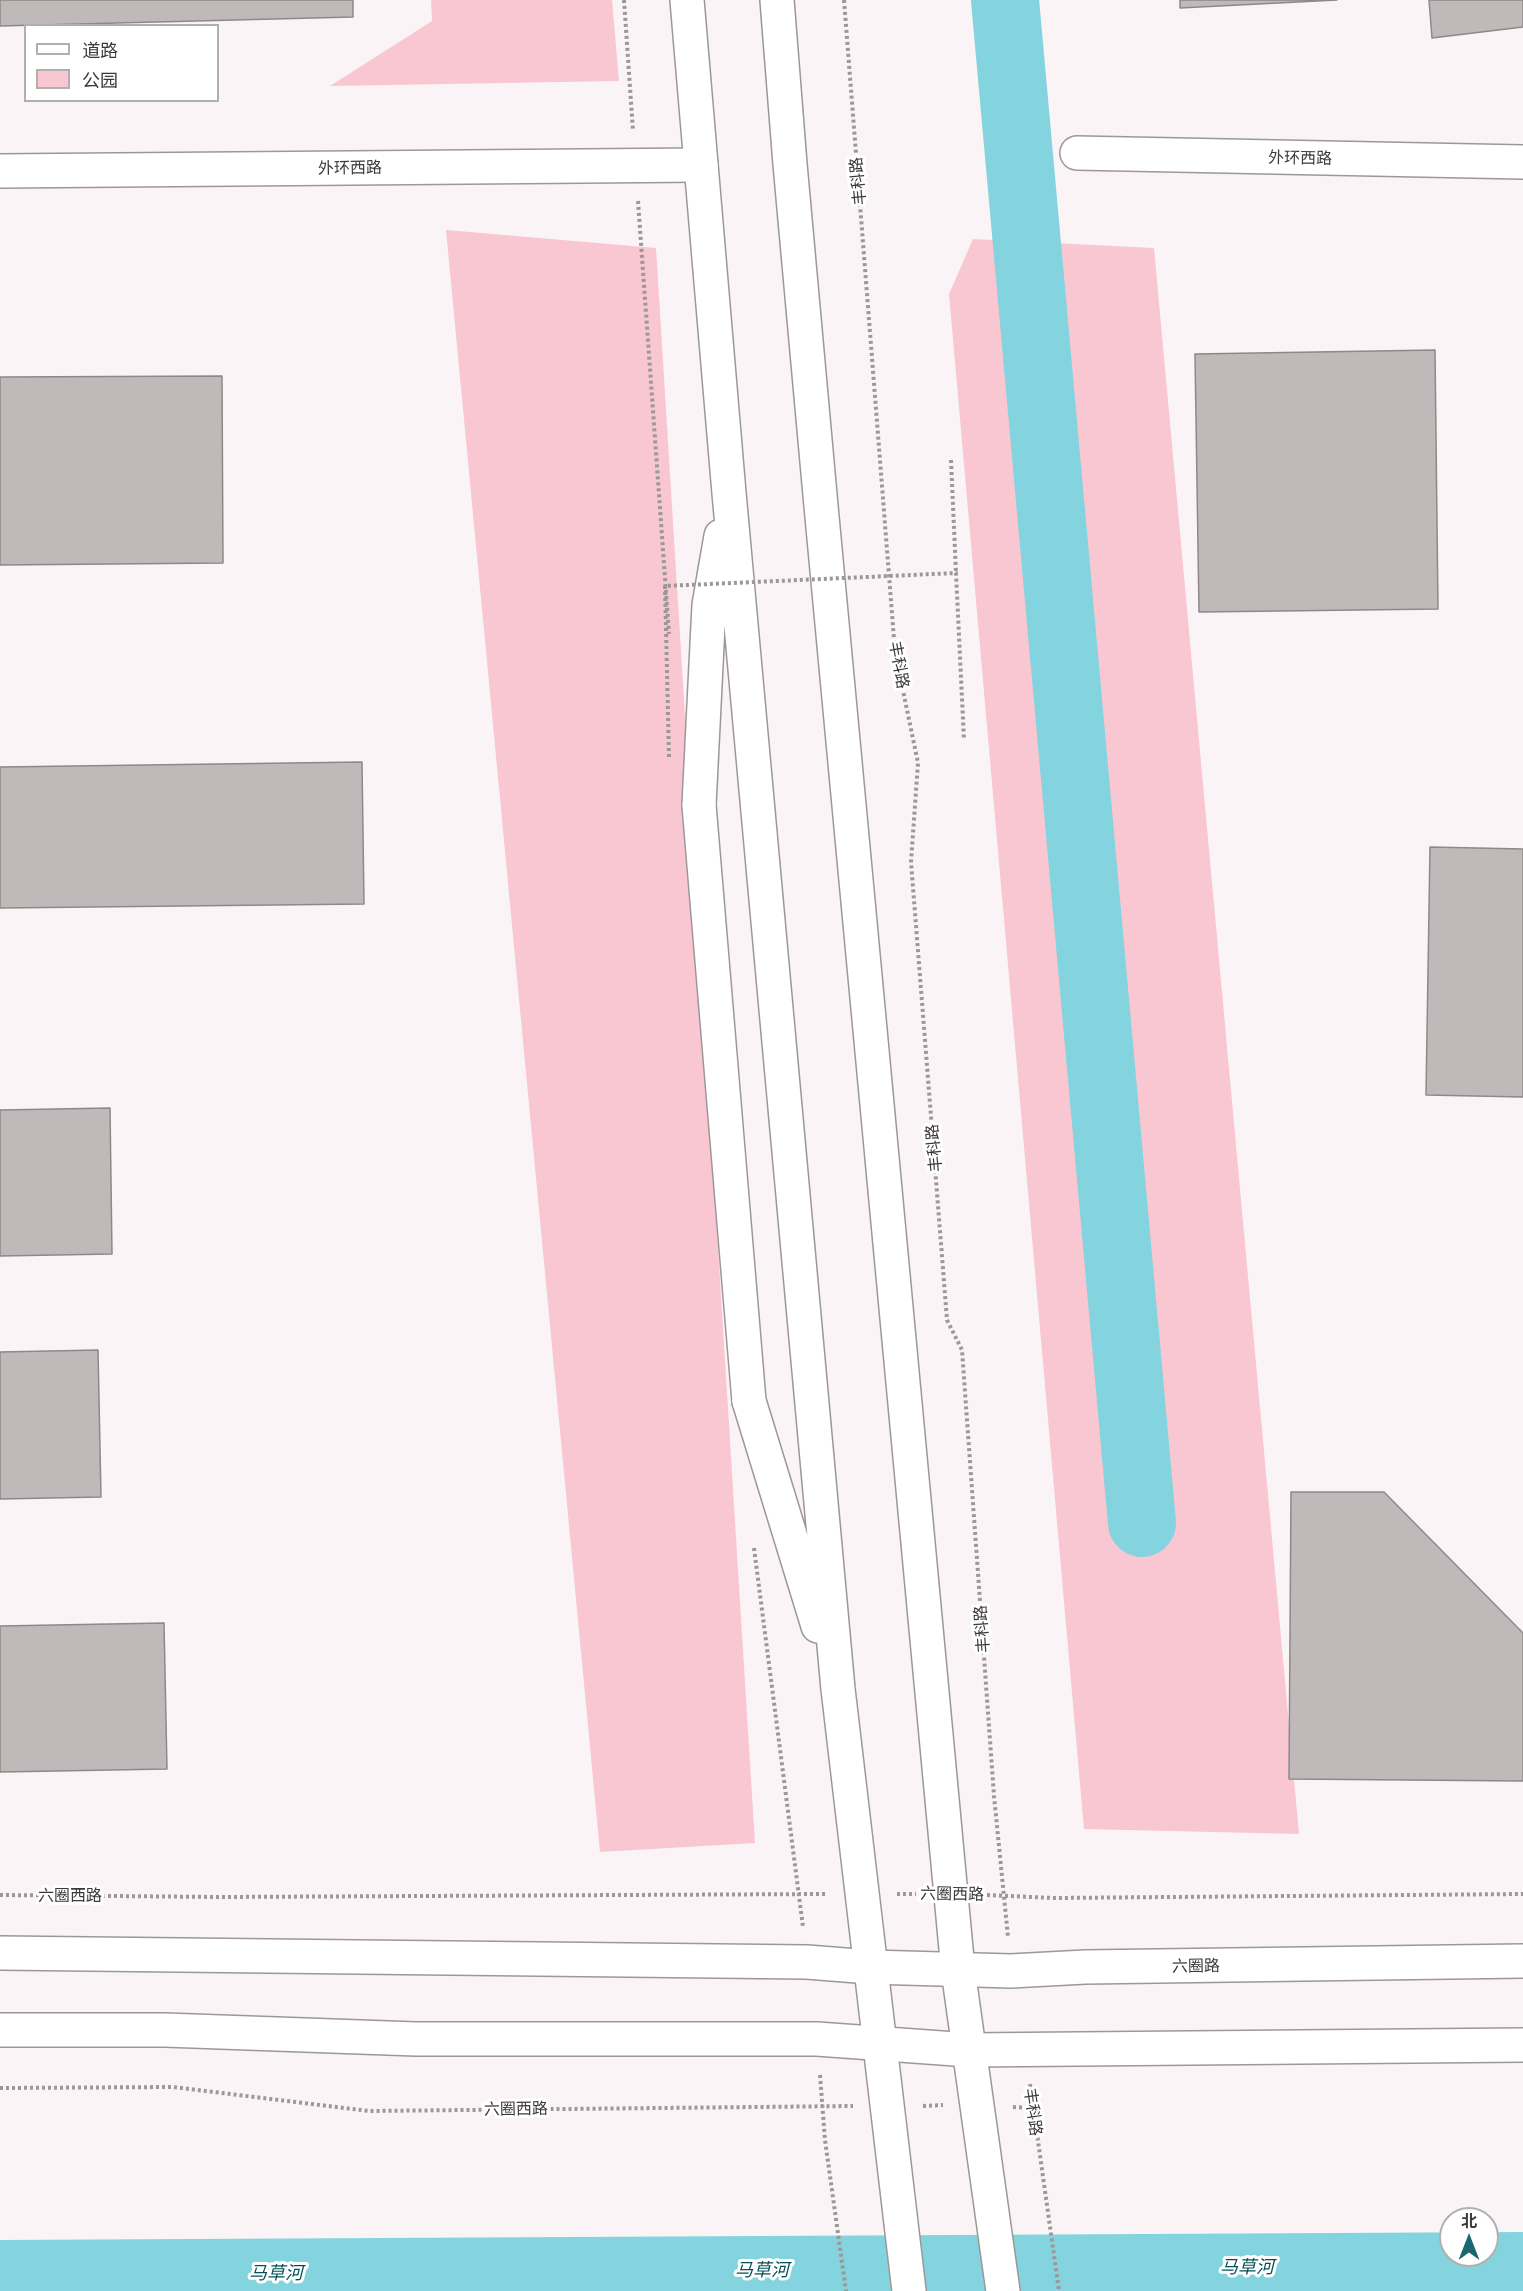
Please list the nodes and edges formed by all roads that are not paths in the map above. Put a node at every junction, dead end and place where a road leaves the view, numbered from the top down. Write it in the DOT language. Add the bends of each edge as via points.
graph roads {
  1 [pos="687,0"];
  2 [pos="777,0"];
  3 [pos="1077,153"];
  4 [pos="1523,162"];
  5 [pos="701,165"];
  6 [pos="0,171"];
  7 [pos="729,493"];
  8 [pos="838,1689"];
  9 [pos="0,1953"];
  10 [pos="1523,1961"];
  11 [pos="870,1968"];
  12 [pos="958,1970"];
  13 [pos="0,2030"];
  14 [pos="879,2042"];
  15 [pos="1523,2045"];
  16 [pos="969,2050"];
  17 [pos="909,2291"];
  18 [pos="1003,2291"];
  1 -- 5 [label="main road"];
  2 -- 12 [label="main road"];
  3 -- 4 [label="main road, 外环西路"];
  5 -- 6 [label="main road, 外环西路"];
  5 -- 7 [label="main road"];
  7 -- 8 [label="main road"];
  7 -- 8 [label="main road" via="709,605 699,805 749,1401"];
  8 -- 11 [label="main road"];
  9 -- 11 [label="main road" via="807,1962"];
  10 -- 12 [label="main road, 六圈路"];
  11 -- 12 [label="main road, 六圈路"];
  11 -- 14 [label="main road"];
  12 -- 16 [label="main road"];
  13 -- 14 [label="main road"];
  14 -- 16 [label="main road"];
  14 -- 17 [label="main road"];
  15 -- 16 [label="main road"];
  16 -- 18 [label="main road"];
}
